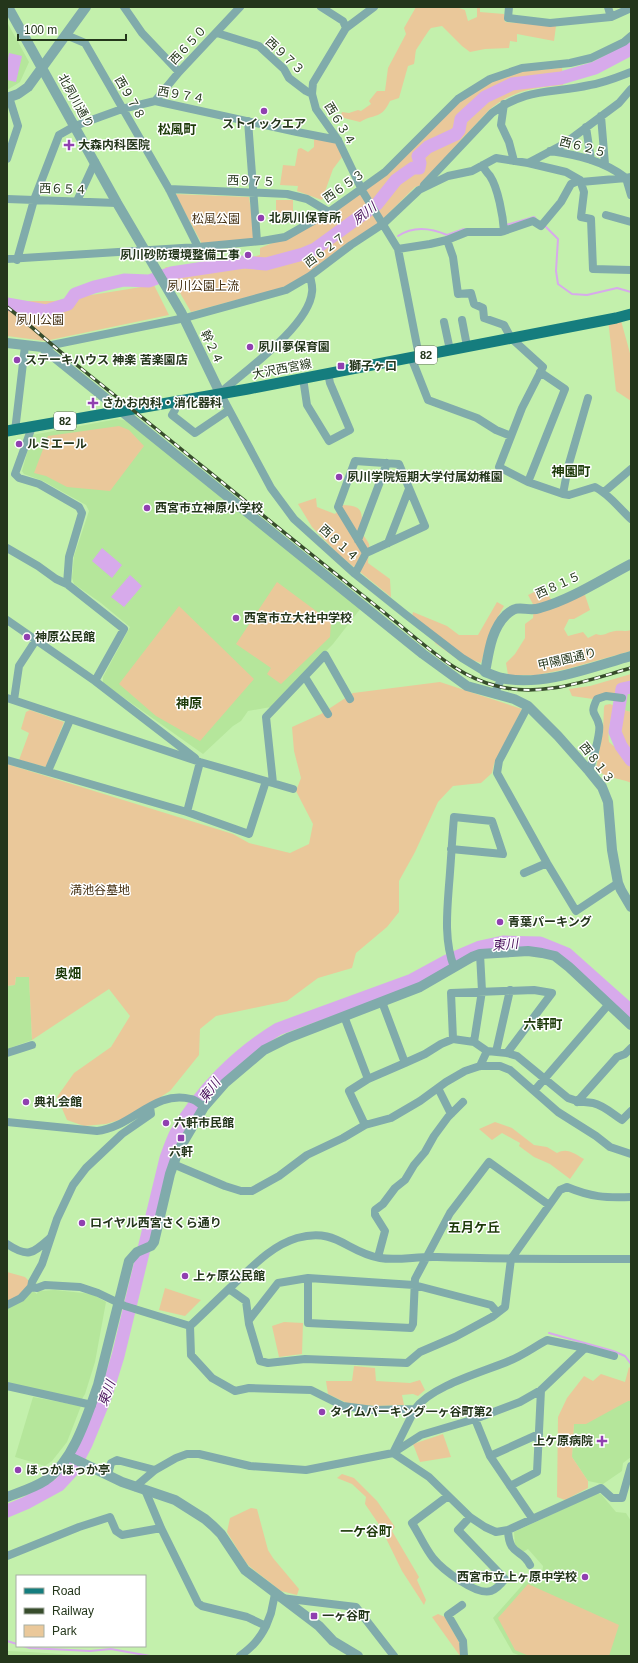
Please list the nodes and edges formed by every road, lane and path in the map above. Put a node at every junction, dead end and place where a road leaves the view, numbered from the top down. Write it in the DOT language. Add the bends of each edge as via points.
graph roads {
  1 [pos="8,7"];
  2 [pos="86,7"];
  3 [pos="124,7"];
  4 [pos="240,7"];
  5 [pos="320,7"];
  6 [pos="374,7"];
  7 [pos="508,7"];
  8 [pos="608,7"];
  9 [pos="631,8"];
  10 [pos="611,17"];
  11 [pos="346,28"];
  12 [pos="217,33"];
  13 [pos="66,35"];
  14 [pos="631,36"];
  15 [pos="42,68"];
  16 [pos="179,72"];
  17 [pos="631,72"];
  18 [pos="631,89"];
  19 [pos="312,94"];
  20 [pos="8,98"];
  21 [pos="155,100"];
  22 [pos="504,104"];
  23 [pos="122,109"];
  24 [pos="601,116"];
  25 [pos="248,121"];
  26 [pos="75,126"];
  27 [pos="586,127"];
  28 [pos="338,140"];
  29 [pos="550,151"];
  30 [pos="7,159"];
  31 [pos="591,160"];
  32 [pos="514,161"];
  33 [pos="95,162"];
  34 [pos="528,163"];
  35 [pos="606,164"];
  36 [pos="483,166"];
  37 [pos="629,178"];
  38 [pos="580,181"];
  39 [pos="169,189"];
  40 [pos="362,190"];
  41 [pos="419,190"];
  42 [pos="253,193"];
  43 [pos="631,195"];
  44 [pos="7,199"];
  45 [pos="34,200"];
  46 [pos="77,201"];
  47 [pos="117,203"];
  48 [pos="329,212"];
  49 [pos="606,215"];
  50 [pos="631,222"];
  51 [pos="382,223"];
  52 [pos="504,228"];
  53 [pos="447,240"];
  54 [pos="257,241"];
  55 [pos="198,247"];
  56 [pos="398,248"];
  57 [pos="145,250"];
  58 [pos="7,260"];
  59 [pos="17,260"];
  60 [pos="631,270"];
  61 [pos="310,276"];
  62 [pos="631,314"];
  63 [pos="183,315"];
  64 [pos="462,320"];
  65 [pos="444,322"];
  66 [pos="511,338"];
  67 [pos="7,343"];
  68 [pos="25,346"];
  69 [pos="467,346"];
  70 [pos="42,347"];
  71 [pos="450,350"];
  72 [pos="415,357"];
  73 [pos="540,372"];
  74 [pos="328,373"];
  75 [pos="303,378"];
  76 [pos="220,393"];
  77 [pos="588,398"];
  78 [pos="174,401"];
  79 [pos="229,410"];
  80 [pos="123,411"];
  81 [pos="32,427"];
  82 [pos="11,431"];
  83 [pos="511,436"];
  84 [pos="387,463"];
  85 [pos="631,468"];
  86 [pos="528,482"];
  87 [pos="409,489"];
  88 [pos="604,492"];
  89 [pos="563,494"];
  90 [pos="631,519"];
  91 [pos="358,540"];
  92 [pos="388,543"];
  93 [pos="7,548"];
  94 [pos="366,553"];
  95 [pos="631,564"];
  96 [pos="355,574"];
  97 [pos="66,584"];
  98 [pos="7,620"];
  99 [pos="36,640"];
  100 [pos="631,656"];
  101 [pos="485,672"];
  102 [pos="304,676"];
  103 [pos="502,678"];
  104 [pos="95,681"];
  105 [pos="494,694"];
  106 [pos="622,698"];
  107 [pos="350,699"];
  108 [pos="10,700"];
  109 [pos="528,706"];
  110 [pos="328,714"];
  111 [pos="70,720"];
  112 [pos="7,760"];
  113 [pos="200,762"];
  114 [pos="48,771"];
  115 [pos="589,771"];
  116 [pos="269,782"];
  117 [pos="293,789"];
  118 [pos="186,812"];
  119 [pos="452,849"];
  120 [pos="547,863"];
  121 [pos="524,873"];
  122 [pos="619,887"];
  123 [pos="631,896"];
  124 [pos="631,907"];
  125 [pos="480,954"];
  126 [pos="454,967"];
  127 [pos="510,990"];
  128 [pos="482,992"];
  129 [pos="382,1002"];
  130 [pos="609,1004"];
  131 [pos="344,1016"];
  132 [pos="631,1025"];
  133 [pos="454,1039"];
  134 [pos="474,1042"];
  135 [pos="32,1045"];
  136 [pos="631,1048"];
  137 [pos="492,1051"];
  138 [pos="7,1053"];
  139 [pos="507,1053"];
  140 [pos="405,1063"];
  141 [pos="480,1066"];
  142 [pos="368,1079"];
  143 [pos="544,1079"];
  144 [pos="438,1088"];
  145 [pos="534,1091"];
  146 [pos="462,1102"];
  147 [pos="577,1102"];
  148 [pos="199,1104"];
  149 [pos="150,1107"];
  150 [pos="631,1111"];
  151 [pos="451,1114"];
  152 [pos="7,1122"];
  153 [pos="365,1125"];
  154 [pos="631,1154"];
  155 [pos="173,1164"];
  156 [pos="631,1197"];
  157 [pos="549,1205"];
  158 [pos="52,1236"];
  159 [pos="7,1244"];
  160 [pos="428,1257"];
  161 [pos="378,1258"];
  162 [pos="511,1259"];
  163 [pos="631,1259"];
  164 [pos="308,1278"];
  165 [pos="414,1285"];
  166 [pos="31,1288"];
  167 [pos="229,1289"];
  168 [pos="122,1304"];
  169 [pos="7,1305"];
  170 [pos="498,1312"];
  171 [pos="249,1320"];
  172 [pos="190,1326"];
  173 [pos="585,1348"];
  174 [pos="614,1356"];
  175 [pos="7,1386"];
  176 [pos="541,1390"];
  177 [pos="92,1405"];
  178 [pos="415,1409"];
  179 [pos="475,1419"];
  180 [pos="539,1434"];
  181 [pos="394,1453"];
  182 [pos="490,1456"];
  183 [pos="75,1459"];
  184 [pos="631,1466"];
  185 [pos="155,1470"];
  186 [pos="108,1475"];
  187 [pos="510,1486"];
  188 [pos="135,1487"];
  189 [pos="145,1490"];
  190 [pos="448,1496"];
  191 [pos="7,1497"];
  192 [pos="470,1518"];
  193 [pos="532,1518"];
  194 [pos="161,1528"];
  195 [pos="508,1530"];
  196 [pos="7,1556"];
  197 [pos="530,1565"];
  198 [pos="278,1596"];
  199 [pos="462,1606"];
  200 [pos="266,1626"];
  201 [pos="240,1656"];
  202 [pos="358,1656"];
  203 [pos="394,1656"];
  204 [pos="464,1656"];
  1 -- 15 [label="street, 北夙川通り"];
  2 -- 13 [label="street"];
  3 -- 16 [label="street" via="142,33"];
  4 -- 12 [label="street, 西６５０"];
  5 -- 11 [label="street" via="343,21"];
  6 -- 11 [label="street, 西６３４"];
  7 -- 10 [label="street" via="508,18 550,23"];
  8 -- 10 [label="street"];
  9 -- 10 [label="street"];
  11 -- 19 [label="street, 西６３４" via="313,82"];
  12 -- 16 [label="street, 西６５０"];
  12 -- 19 [label="street, 西９７３" via="260,46 284,69 289,78"];
  13 -- 15 [label="street"];
  13 -- 23 [label="street, 西９７８" via="85,43"];
  14 -- 40 [label="street, 西６５３" via="591,58 522,68 490,79 458,98 385,172"];
  15 -- 20 [label="street" via="28,87"];
  15 -- 26 [label="street, 北夙川通り"];
  16 -- 21 [label="street, 西６５０"];
  17 -- 22 [label="street" via="592,85 520,96"];
  18 -- 24 [label="street" via="620,103"];
  19 -- 28 [label="street, 西６３４" via="316,109"];
  20 -- 30 [label="street" via="18,126"];
  21 -- 23 [label="street, 西９７４"];
  21 -- 25 [label="street, 西９７４"];
  22 -- 32 [label="street" via="502,125"];
  22 -- 41 [label="street" via="487,118"];
  23 -- 26 [label="street, 西９７４"];
  23 -- 39 [label="street, 西９７８"];
  24 -- 27 [label="street"];
  24 -- 35 [label="street"];
  25 -- 28 [label="street, 西９７４"];
  25 -- 42 [label="street"];
  26 -- 33 [label="street, 北夙川通り"];
  26 -- 45 [label="street, 西９７４" via="59,135"];
  27 -- 29 [label="street"];
  27 -- 31 [label="street"];
  28 -- 40 [label="street, 西６３４"];
  29 -- 31 [label="street, 西６２５"];
  29 -- 34 [label="street"];
  31 -- 35 [label="street, 西６２５"];
  32 -- 34 [label="street, 西６２７"];
  32 -- 36 [label="street, 西６２７" via="496,158"];
  33 -- 46 [label="street"];
  33 -- 47 [label="street, 北夙川通り"];
  34 -- 38 [label="street, 西６２７" via="566,172"];
  35 -- 37 [label="street, 西６２５"];
  36 -- 41 [label="street, 西６２７" via="448,176"];
  36 -- 52 [label="street" via="490,175 496,192"];
  37 -- 38 [label="street"];
  37 -- 43 [label="street"];
  38 -- 52 [label="street" via="571,184 561,202 542,224 533,221"];
  38 -- 60 [label="street" via="584,192 581,217 591,219 593,269"];
  39 -- 42 [label="street, 西９７５"];
  39 -- 55 [label="street, 西９７８"];
  40 -- 48 [label="street, 西６５３"];
  40 -- 51 [label="street, 西６３４"];
  41 -- 51 [label="street, 西６２７"];
  42 -- 48 [label="street, 西９７５" via="287,194 307,199"];
  42 -- 54 [label="street"];
  44 -- 45 [label="street, 西６５４"];
  45 -- 46 [label="street, 西６５４"];
  45 -- 59 [label="street, 西９７４"];
  46 -- 47 [label="street, 西６５４"];
  47 -- 57 [label="street, 北夙川通り"];
  48 -- 54 [label="street, 西６５３" via="284,236"];
  49 -- 50 [label="street"];
  51 -- 56 [label="street, 西６３４"];
  51 -- 61 [label="street, 西６２７"];
  52 -- 53 [label="street" via="500,232 467,232"];
  53 -- 56 [label="street"];
  53 -- 66 [label="street" via="453,257 458,294 471,293 474,304 483,308 484,318 504,325"];
  54 -- 55 [label="street, 西６５３"];
  55 -- 57 [label="street, 西６５３"];
  56 -- 72 [label="street, 西６３４"];
  57 -- 59 [label="street, 西６５３"];
  57 -- 63 [label="street, 幹２４"];
  58 -- 59 [label="street, 西６５３"];
  61 -- 63 [label="street, 西６２７" via="286,290"];
  61 -- 76 [label="street" via="312,292 306,309 290,333"];
  62 -- 66 [label="main road, 大沢西宮線 / 82"];
  63 -- 70 [label="street, 西６２７"];
  63 -- 76 [label="street, 幹２４"];
  64 -- 69 [label="street"];
  65 -- 71 [label="street"];
  66 -- 69 [label="main road, 大沢西宮線 / 82"];
  66 -- 73 [label="street" via="543,367"];
  67 -- 68 [label="street"];
  68 -- 70 [label="street"];
  68 -- 82 [label="street"];
  69 -- 71 [label="main road, 大沢西宮線 / 82"];
  70 -- 80 [label="street, 西８１３"];
  71 -- 72 [label="main road, 大沢西宮線 / 82"];
  72 -- 74 [label="main road, 大沢西宮線 / 82"];
  72 -- 83 [label="street, 西６３４" via="428,400 477,418"];
  73 -- 83 [label="street"];
  73 -- 86 [label="street" via="565,389"];
  74 -- 75 [label="main road, 大沢西宮線 / 82"];
  74 -- 75 [label="street" via="350,430 329,441 307,405"];
  75 -- 76 [label="main road, 大沢西宮線 / 82"];
  76 -- 78 [label="main road, 大沢西宮線 / 82"];
  76 -- 79 [label="street, 西８１４"];
  77 -- 89 [label="street"];
  78 -- 79 [label="street" via="175,410 172,415 195,433"];
  78 -- 80 [label="main road, 大沢西宮線 / 82"];
  79 -- 96 [label="street, 西８１４" via="271,488 294,519"];
  80 -- 81 [label="main road, 大沢西宮線 / 82"];
  80 -- 105 [label="street, 西８１３" via="424,654 467,686"];
  81 -- 82 [label="main road, 大沢西宮線 / 82"];
  81 -- 97 [label="street" via="15,474 19,478 39,484 78,507 82,513 69,557"];
  83 -- 86 [label="street" via="499,467"];
  84 -- 87 [label="street" via="399,464"];
  84 -- 91 [label="street"];
  84 -- 91 [label="street" via="355,461 338,507"];
  85 -- 88 [label="street"];
  86 -- 89 [label="street"];
  87 -- 92 [label="street"];
  87 -- 92 [label="street" via="424,526"];
  88 -- 89 [label="street" via="595,487 569,495"];
  88 -- 90 [label="street"];
  91 -- 94 [label="street"];
  92 -- 94 [label="street"];
  93 -- 97 [label="street"];
  94 -- 96 [label="street"];
  95 -- 101 [label="street, 西８１５" via="547,606 534,610 517,608 511,611 494,630"];
  96 -- 101 [label="street, 西８１４" via="462,658"];
  97 -- 104 [label="street" via="124,629"];
  98 -- 99 [label="street"];
  99 -- 104 [label="street"];
  99 -- 108 [label="street" via="19,666"];
  100 -- 103 [label="street, 甲陽園通り" via="543,679 526,681"];
  101 -- 103 [label="street, 甲陽園通り"];
  102 -- 107 [label="street" via="326,655"];
  102 -- 110 [label="street"];
  102 -- 116 [label="street" via="266,717"];
  103 -- 105 [label="street"];
  104 -- 113 [label="street"];
  105 -- 109 [label="street, 西８１３" via="520,700"];
  106 -- 115 [label="street" via="606,696 597,699 593,708 599,726 593,763"];
  108 -- 111 [label="street"];
  109 -- 115 [label="street, 西８１３"];
  109 -- 120 [label="street" via="499,761 496,773"];
  111 -- 113 [label="street"];
  111 -- 114 [label="street"];
  112 -- 114 [label="street"];
  113 -- 116 [label="street"];
  113 -- 118 [label="street"];
  114 -- 118 [label="street"];
  115 -- 122 [label="street, 西８１３" via="602,787 608,802 612,850"];
  116 -- 117 [label="street"];
  116 -- 118 [label="street" via="249,834"];
  119 -- 119 [label="street" via="454,817 492,821 503,854"];
  119 -- 126 [label="street" via="447,924 449,955"];
  120 -- 121 [label="street"];
  120 -- 122 [label="street" via="576,911"];
  122 -- 123 [label="street"];
  122 -- 124 [label="street, 西８１３"];
  125 -- 126 [label="street"];
  125 -- 128 [label="street"];
  125 -- 130 [label="street" via="528,951 555,956"];
  126 -- 129 [label="street" via="420,987"];
  127 -- 128 [label="street"];
  127 -- 137 [label="street"];
  127 -- 139 [label="street" via="552,993"];
  128 -- 133 [label="street" via="451,993"];
  128 -- 134 [label="street"];
  129 -- 131 [label="street"];
  129 -- 140 [label="street"];
  130 -- 132 [label="street"];
  130 -- 143 [label="street"];
  131 -- 142 [label="street"];
  131 -- 148 [label="street" via="264,1050"];
  133 -- 134 [label="street"];
  133 -- 140 [label="street"];
  134 -- 137 [label="street"];
  135 -- 138 [label="street"];
  136 -- 147 [label="street" via="617,1057"];
  137 -- 139 [label="street"];
  137 -- 141 [label="street"];
  139 -- 143 [label="street" via="517,1056"];
  140 -- 142 [label="street"];
  141 -- 144 [label="street" via="465,1071"];
  141 -- 145 [label="street" via="500,1066 510,1070"];
  142 -- 153 [label="street" via="349,1091"];
  143 -- 145 [label="street"];
  143 -- 147 [label="street"];
  144 -- 151 [label="street"];
  144 -- 153 [label="street" via="390,1118"];
  145 -- 154 [label="street" via="558,1112 610,1147"];
  146 -- 151 [label="street"];
  147 -- 150 [label="street" via="592,1102 622,1120"];
  148 -- 149 [label="street" via="173,1097"];
  148 -- 155 [label="street"];
  149 -- 152 [label="street" via="108,1130"];
  149 -- 158 [label="street" via="150,1114 122,1134 86,1168 73,1185"];
  151 -- 161 [label="street" via="405,1180 375,1210 375,1215 386,1231"];
  153 -- 155 [label="street" via="307,1155 279,1176 252,1191 241,1191 225,1186"];
  155 -- 168 [label="street" via="155,1238 151,1246 137,1252 128,1261"];
  156 -- 157 [label="street" via="599,1198 567,1187 560,1190"];
  157 -- 160 [label="street" via="489,1162 450,1213"];
  157 -- 162 [label="street"];
  158 -- 159 [label="street" via="35,1252 19,1252"];
  158 -- 166 [label="street"];
  160 -- 161 [label="street"];
  160 -- 162 [label="street"];
  160 -- 165 [label="street"];
  161 -- 167 [label="street" via="322,1235 298,1238 272,1249"];
  162 -- 163 [label="street"];
  162 -- 170 [label="street" via="505,1307"];
  164 -- 165 [label="street"];
  164 -- 165 [label="street" via="308,1322 411,1328"];
  164 -- 171 [label="street" via="278,1283"];
  165 -- 170 [label="street" via="491,1305"];
  166 -- 168 [label="street" via="45,1285 80,1287"];
  166 -- 169 [label="street"];
  167 -- 171 [label="street" via="246,1301"];
  167 -- 172 [label="street"];
  168 -- 172 [label="street"];
  168 -- 177 [label="street"];
  170 -- 171 [label="street" via="455,1337 420,1352 407,1363 305,1359 268,1363 260,1361"];
  172 -- 178 [label="street" via="191,1355 212,1378 235,1391 249,1388 311,1390 343,1406 373,1410"];
  173 -- 174 [label="street"];
  173 -- 176 [label="street"];
  173 -- 178 [label="street" via="547,1340 510,1361 431,1394"];
  175 -- 177 [label="street"];
  176 -- 179 [label="street" via="520,1402"];
  176 -- 180 [label="street"];
  177 -- 183 [label="street"];
  178 -- 181 [label="street"];
  179 -- 181 [label="street" via="421,1435"];
  179 -- 182 [label="street"];
  180 -- 182 [label="street"];
  180 -- 187 [label="street" via="537,1472"];
  181 -- 185 [label="street" via="306,1470 250,1466 199,1454 187,1454"];
  181 -- 190 [label="street" via="429,1476"];
  182 -- 187 [label="street"];
  183 -- 186 [label="street"];
  183 -- 191 [label="street" via="45,1480"];
  184 -- 193 [label="street" via="622,1498 612,1498 601,1488"];
  185 -- 186 [label="street" via="116,1460 111,1463"];
  185 -- 188 [label="street"];
  186 -- 188 [label="street"];
  187 -- 193 [label="street"];
  188 -- 189 [label="street"];
  189 -- 194 [label="street"];
  189 -- 198 [label="street" via="175,1500 214,1526 245,1570"];
  190 -- 192 [label="street"];
  190 -- 192 [label="street" via="412,1523 441,1566 475,1590 490,1592 505,1580 458,1530"];
  192 -- 195 [label="street" via="496,1532"];
  193 -- 195 [label="street"];
  194 -- 196 [label="street" via="122,1535 116,1530 110,1518 79,1527"];
  194 -- 200 [label="street" via="198,1603"];
  195 -- 197 [label="street" via="511,1546 515,1552 526,1557"];
  198 -- 200 [label="street"];
  198 -- 202 [label="street" via="319,1626 333,1641"];
  198 -- 203 [label="street" via="356,1607"];
  199 -- 204 [label="street" via="448,1616 463,1641"];
  200 -- 201 [label="street" via="259,1639"];
}
